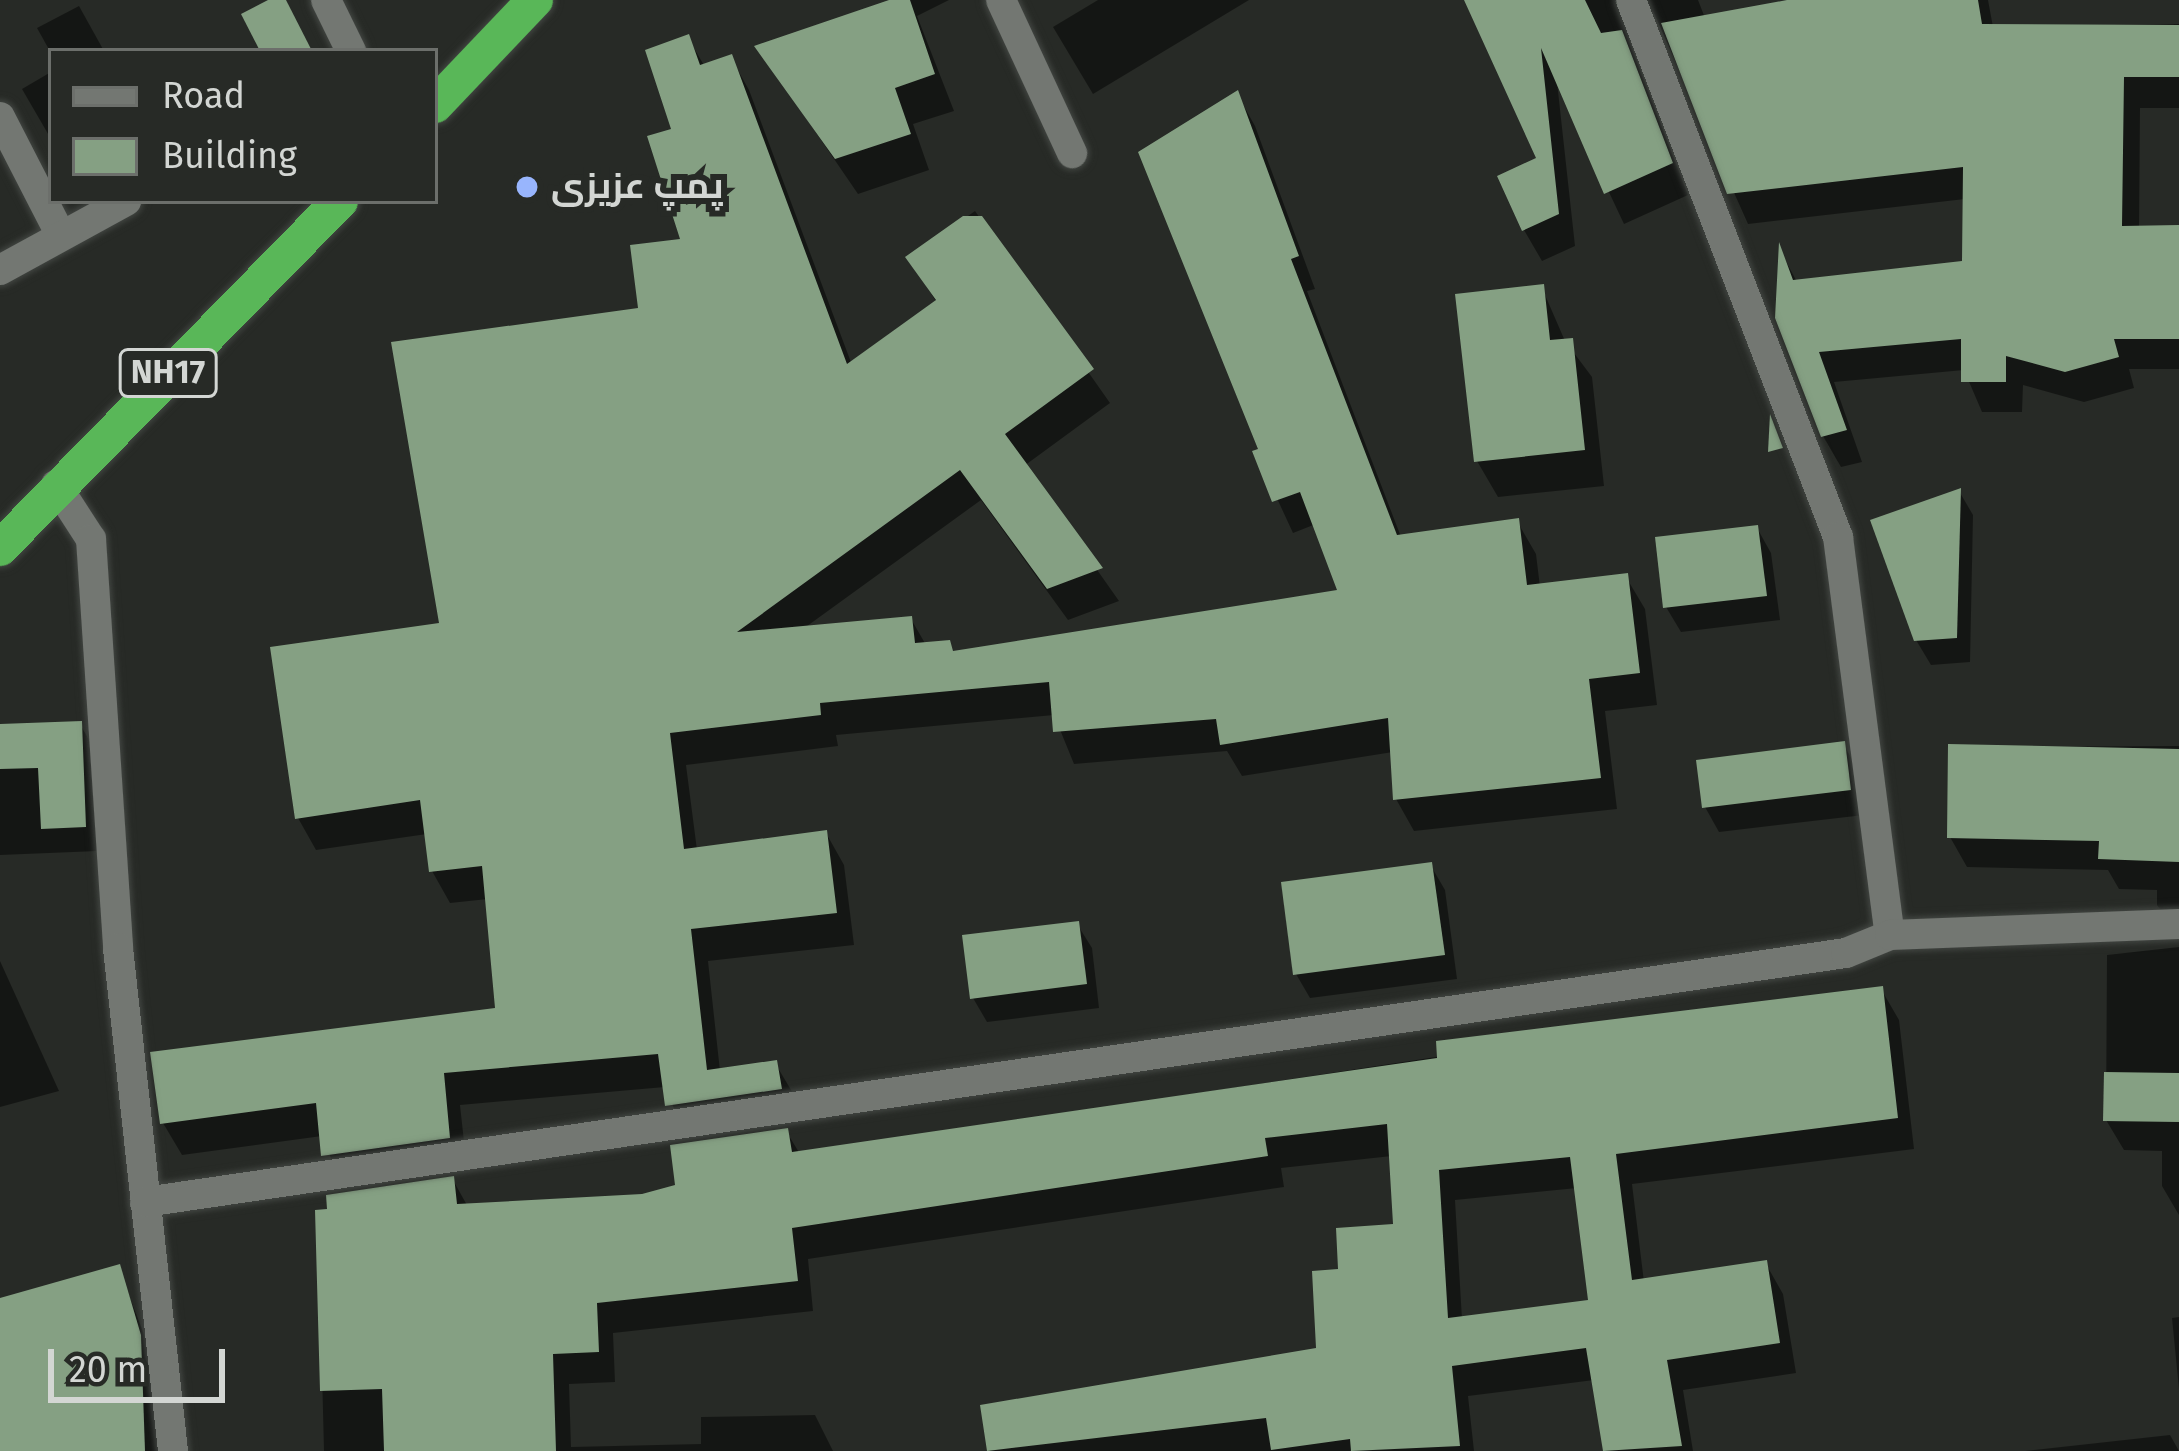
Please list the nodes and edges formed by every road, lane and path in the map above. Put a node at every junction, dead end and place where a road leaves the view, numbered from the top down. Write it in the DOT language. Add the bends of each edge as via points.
graph roads {
  1 [pos="326,0"];
  2 [pos="535,0"];
  3 [pos="1001,0"];
  4 [pos="1631,0"];
  5 [pos="350,48"];
  6 [pos="438,102"];
  7 [pos="0,117"];
  8 [pos="1072,153"];
  9 [pos="120,204"];
  10 [pos="326,206"];
  11 [pos="59,232"];
  12 [pos="0,270"];
  13 [pos="56,485"];
  14 [pos="0,548"];
  15 [pos="2179,924"];
  16 [pos="1891,935"];
  17 [pos="145,1202"];
  18 [pos="173,1451"];
  1 -- 5 [label="street"];
  2 -- 6 [label="highway"];
  3 -- 8 [label="street"];
  4 -- 16 [label="street" via="1838,537"];
  7 -- 11 [label="street"];
  9 -- 11 [label="street"];
  10 -- 13 [label="highway, NH17"];
  11 -- 12 [label="street"];
  13 -- 14 [label="highway, NH17"];
  13 -- 17 [label="street" via="91,539"];
  15 -- 16 [label="street"];
  16 -- 17 [label="street" via="1846,953"];
  17 -- 18 [label="street"];
}
